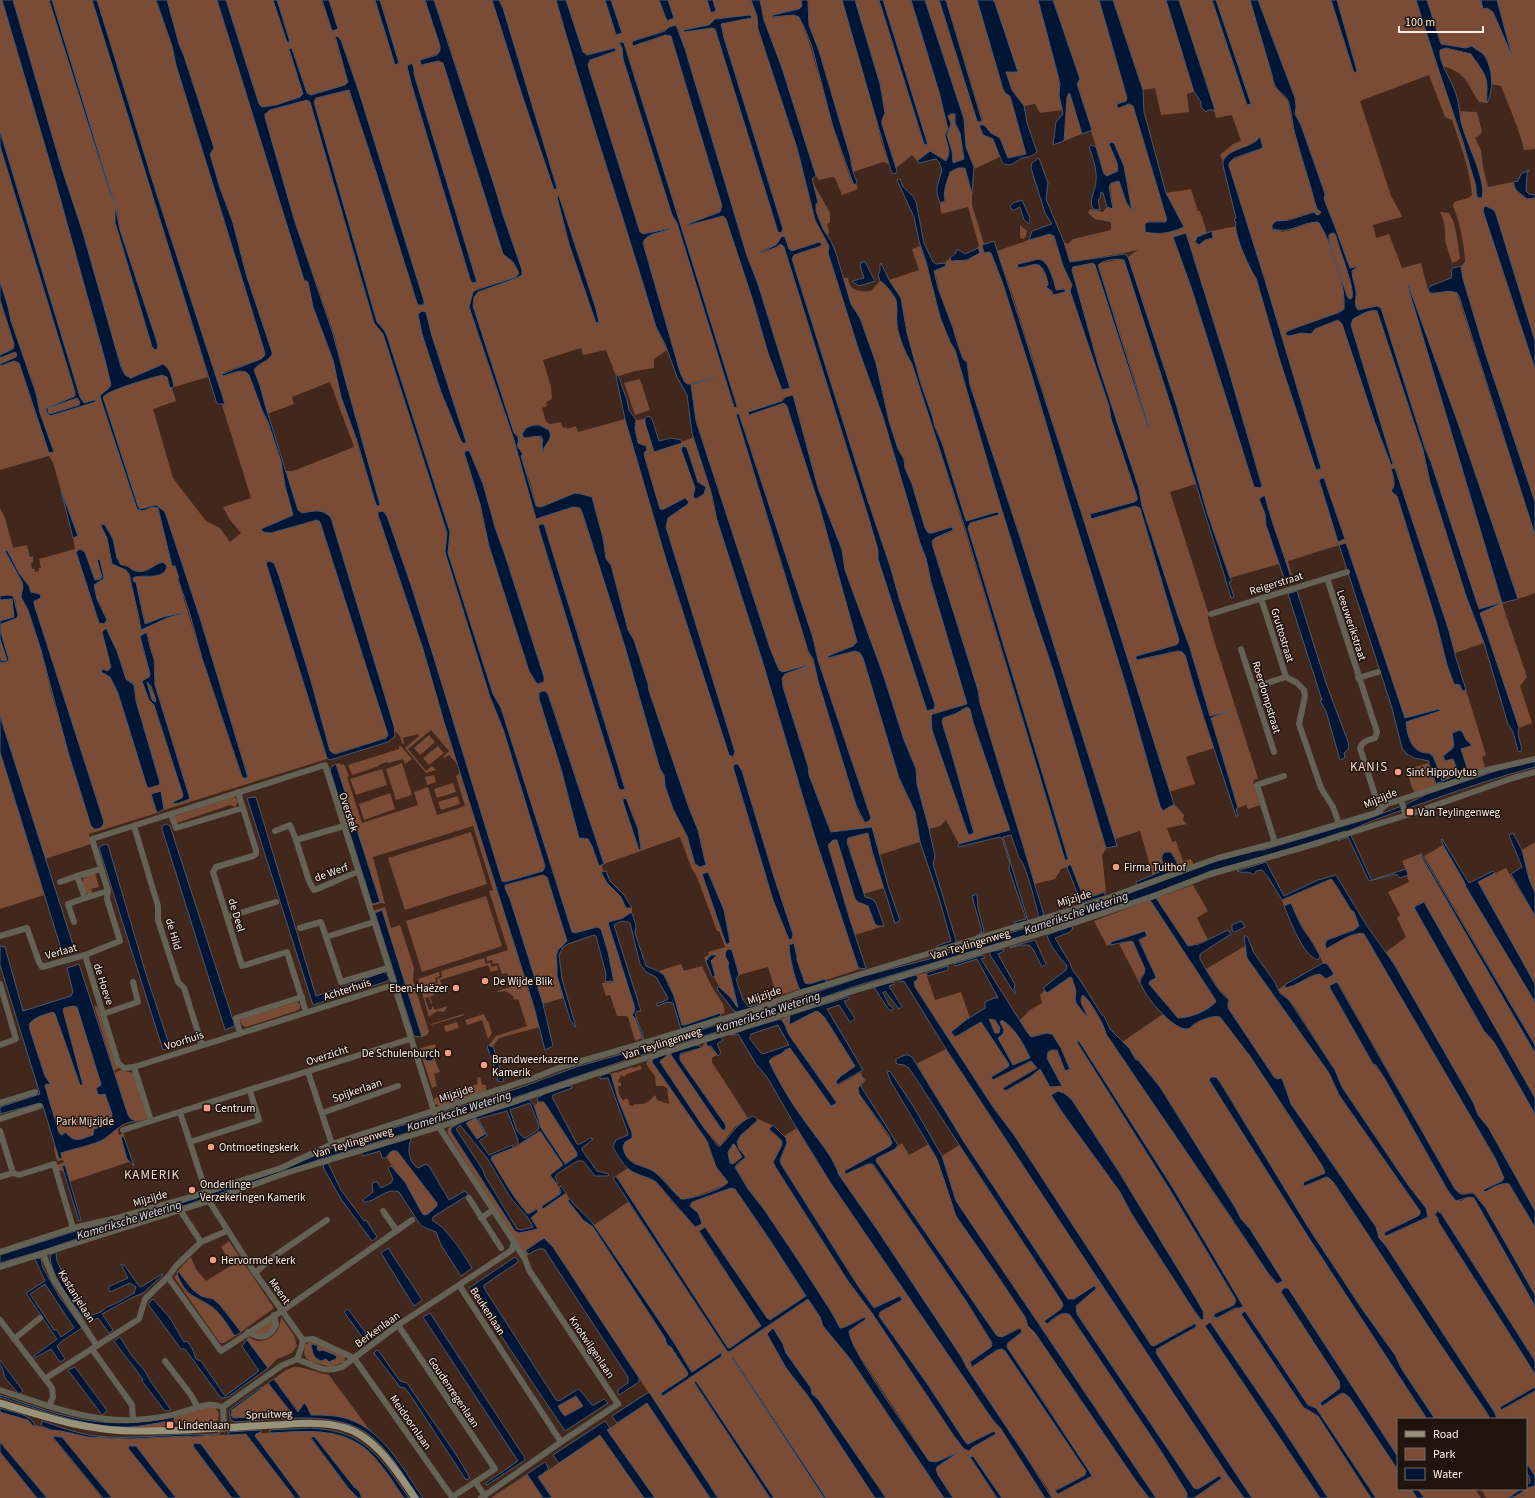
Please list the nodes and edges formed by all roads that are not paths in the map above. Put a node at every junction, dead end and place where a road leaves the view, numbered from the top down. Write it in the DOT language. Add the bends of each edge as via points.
graph roads {
  1 [pos="1347,572"];
  2 [pos="1327,578"];
  3 [pos="1261,598"];
  4 [pos="1211,614"];
  5 [pos="1242,649"];
  6 [pos="1378,672"];
  7 [pos="1286,677"];
  8 [pos="1358,678"];
  9 [pos="1254,688"];
  10 [pos="1274,752"];
  11 [pos="1535,758"];
  12 [pos="1534,772"];
  13 [pos="1284,776"];
  14 [pos="238,792"];
  15 [pos="1401,801"];
  16 [pos="243,808"];
  17 [pos="1380,811"];
  18 [pos="1405,813"];
  19 [pos="171,814"];
  20 [pos="1339,824"];
  21 [pos="134,826"];
  22 [pos="344,826"];
  23 [pos="275,830"];
  24 [pos="296,840"];
  25 [pos="1276,843"];
  26 [pos="101,869"];
  27 [pos="358,872"];
  28 [pos="78,876"];
  29 [pos="60,882"];
  30 [pos="108,891"];
  31 [pos="85,898"];
  32 [pos="276,902"];
  33 [pos="227,917"];
  34 [pos="74,922"];
  35 [pos="374,922"];
  36 [pos="300,928"];
  37 [pos="0,936"];
  38 [pos="326,937"];
  39 [pos="85,955"];
  40 [pos="388,968"];
  41 [pos="133,982"];
  42 [pos="393,985"];
  43 [pos="0,987"];
  44 [pos="302,997"];
  45 [pos="306,1012"];
  46 [pos="103,1014"];
  47 [pos="240,1033"];
  48 [pos="410,1039"];
  49 [pos="0,1045"];
  50 [pos="202,1045"];
  51 [pos="134,1067"];
  52 [pos="308,1072"];
  53 [pos="398,1086"];
  54 [pos="250,1091"];
  55 [pos="35,1092"];
  56 [pos="0,1103"];
  57 [pos="40,1106"];
  58 [pos="180,1112"];
  59 [pos="434,1112"];
  60 [pos="322,1113"];
  61 [pos="0,1119"];
  62 [pos="151,1121"];
  63 [pos="438,1126"];
  64 [pos="123,1130"];
  65 [pos="0,1131"];
  66 [pos="190,1142"];
  67 [pos="332,1144"];
  68 [pos="13,1173"];
  69 [pos="0,1177"];
  70 [pos="208,1196"];
  71 [pos="468,1198"];
  72 [pos="180,1210"];
  73 [pos="493,1210"];
  74 [pos="383,1211"];
  75 [pos="481,1218"];
  76 [pos="327,1220"];
  77 [pos="412,1220"];
  78 [pos="73,1228"];
  79 [pos="227,1231"];
  80 [pos="397,1231"];
  81 [pos="202,1242"];
  82 [pos="514,1242"];
  83 [pos="501,1248"];
  84 [pos="0,1252"];
  85 [pos="43,1254"];
  86 [pos="0,1267"];
  87 [pos="255,1273"];
  88 [pos="168,1277"];
  89 [pos="459,1285"];
  90 [pos="282,1311"];
  91 [pos="274,1315"];
  92 [pos="40,1318"];
  93 [pos="0,1320"];
  94 [pos="398,1325"];
  95 [pos="248,1332"];
  96 [pos="14,1339"];
  97 [pos="303,1340"];
  98 [pos="94,1348"];
  99 [pos="354,1358"];
  100 [pos="296,1359"];
  101 [pos="165,1361"];
  102 [pos="46,1378"];
  103 [pos="0,1390"];
  104 [pos="0,1403"];
  105 [pos="49,1406"];
  106 [pos="197,1406"];
  107 [pos="223,1407"];
  108 [pos="133,1420"];
  109 [pos="224,1427"];
  110 [pos="561,1442"];
  111 [pos="476,1483"];
  112 [pos="452,1497"];
  113 [pos="483,1497"];
  114 [pos="414,1498"];
  1 -- 2 [label="street, Reigerstraat"];
  2 -- 3 [label="street, Reigerstraat"];
  2 -- 8 [label="street, Leeuwerikstraat"];
  3 -- 4 [label="street, Reigerstraat"];
  3 -- 7 [label="street, Gruttostraat"];
  5 -- 9 [label="street, Roerdompstraat"];
  6 -- 8 [label="street"];
  7 -- 9 [label="street"];
  7 -- 20 [label="street" via="1304,690 1299,724 1321,788 1333,807"];
  8 -- 17 [label="street, Leeuwerikstraat" via="1377,732 1375,738 1364,741 1360,748"];
  9 -- 10 [label="street, Roerdompstraat"];
  11 -- 15 [label="street, Mijzijde" via="1487,770"];
  12 -- 18 [label="street, Van Teylingenweg"];
  13 -- 25 [label="street" via="1257,785"];
  14 -- 16 [label="street, de Deel"];
  14 -- 19 [label="street, Overstek"];
  14 -- 22 [label="street, Overstek" via="325,765"];
  15 -- 17 [label="street, Mijzijde" via="1387,804"];
  15 -- 18 [label="street"];
  16 -- 19 [label="street" via="176,828"];
  16 -- 33 [label="street, de Deel" via="256,854 216,867 213,872"];
  17 -- 20 [label="street, Mijzijde"];
  18 -- 63 [label="street, Van Teylingenweg" via="1348,834 1211,874 1074,923 822,1001"];
  19 -- 21 [label="street, Overstek"];
  20 -- 25 [label="street, Mijzijde"];
  21 -- 26 [label="street, Overstek" via="92,839"];
  21 -- 50 [label="street, de Hild" via="158,906 158,920"];
  22 -- 24 [label="street"];
  22 -- 27 [label="street, Overstek"];
  23 -- 24 [label="street, de Werf" via="290,826"];
  24 -- 27 [label="street, de Werf" via="308,881 314,890"];
  25 -- 59 [label="street, Mijzijde" via="1218,858 1094,902 803,992 756,1009 564,1066"];
  26 -- 28 [label="street"];
  26 -- 30 [label="street, de Hoeve"];
  27 -- 35 [label="street, Overstek"];
  28 -- 29 [label="street"];
  28 -- 31 [label="street"];
  30 -- 31 [label="street"];
  30 -- 39 [label="street, de Hoeve" via="107,899 120,941"];
  31 -- 34 [label="street" via="68,904"];
  32 -- 33 [label="street"];
  33 -- 44 [label="street, de Deel" via="242,966 287,952"];
  35 -- 38 [label="street"];
  35 -- 40 [label="street, Overstek"];
  36 -- 38 [label="street" via="321,922"];
  37 -- 39 [label="street, Verlaat" via="27,928 42,967"];
  38 -- 40 [label="street" via="341,982"];
  39 -- 46 [label="street, de Hoeve"];
  40 -- 42 [label="street, Overstek"];
  41 -- 46 [label="street, de Hoeve" via="138,1002"];
  42 -- 45 [label="street, Achterhuis"];
  42 -- 48 [label="street, Overstek"];
  43 -- 49 [label="street" via="16,1039"];
  44 -- 45 [label="street, de Deel"];
  44 -- 47 [label="street" via="236,1018"];
  45 -- 47 [label="street, Voorhuis"];
  46 -- 51 [label="street, de Hoeve" via="118,1063 124,1068"];
  47 -- 50 [label="street, Voorhuis"];
  48 -- 52 [label="street, Overzicht"];
  48 -- 59 [label="street, Overstek"];
  50 -- 51 [label="street, Voorhuis"];
  51 -- 62 [label="street"];
  52 -- 54 [label="street, Overzicht"];
  52 -- 60 [label="street, Spijkerlaan"];
  53 -- 60 [label="street, Spijkerlaan"];
  54 -- 58 [label="street, Overzicht"];
  54 -- 66 [label="street" via="259,1120"];
  55 -- 56 [label="street"];
  57 -- 61 [label="street"];
  58 -- 62 [label="street, Overzicht"];
  58 -- 66 [label="street, Meent"];
  59 -- 63 [label="street, Overstek"];
  59 -- 67 [label="street, Mijzijde"];
  60 -- 67 [label="street, Spijkerlaan"];
  62 -- 64 [label="street"];
  63 -- 70 [label="street, Van Teylingenweg"];
  63 -- 73 [label="street"];
  65 -- 68 [label="street"];
  66 -- 70 [label="street, Meent"];
  67 -- 70 [label="street, Mijzijde" via="281,1168"];
  68 -- 69 [label="street"];
  68 -- 78 [label="street" via="19,1175 54,1164"];
  70 -- 72 [label="street, Van Teylingenweg"];
  70 -- 78 [label="street, Mijzijde"];
  70 -- 79 [label="street, Meent"];
  71 -- 75 [label="street"];
  72 -- 81 [label="street"];
  72 -- 85 [label="street, Van Teylingenweg"];
  73 -- 75 [label="street"];
  73 -- 82 [label="street"];
  74 -- 80 [label="street"];
  75 -- 83 [label="street"];
  76 -- 87 [label="street" via="274,1256"];
  77 -- 80 [label="street"];
  78 -- 84 [label="street, Mijzijde"];
  79 -- 81 [label="street"];
  79 -- 87 [label="street, Meent"];
  80 -- 90 [label="street"];
  81 -- 88 [label="street"];
  82 -- 89 [label="street, Beukenlaan" via="512,1250"];
  82 -- 110 [label="street, Knotwilgenlaan" via="529,1270 618,1404"];
  85 -- 86 [label="street, Van Teylingenweg"];
  85 -- 98 [label="street, Kastanjelaan" via="54,1280"];
  87 -- 90 [label="street, Meent"];
  88 -- 95 [label="street" via="221,1351"];
  88 -- 98 [label="street" via="144,1299 139,1319"];
  89 -- 94 [label="street, Berkenlaan"];
  89 -- 110 [label="street, Beukenlaan"];
  90 -- 91 [label="street"];
  90 -- 97 [label="street, Meent"];
  91 -- 95 [label="street"];
  91 -- 95 [label="street" via="276,1325 270,1334 256,1337"];
  92 -- 96 [label="street"];
  93 -- 96 [label="street"];
  94 -- 99 [label="street, Berkenlaan"];
  94 -- 111 [label="street, Goudenregenlaan" via="495,1470"];
  96 -- 102 [label="street"];
  97 -- 99 [label="street, Berkenlaan" via="314,1339"];
  97 -- 100 [label="street"];
  98 -- 102 [label="street"];
  98 -- 108 [label="street, Kastanjelaan" via="132,1405"];
  99 -- 100 [label="street" via="342,1367 330,1370"];
  99 -- 112 [label="street, Meidoornlaan"];
  100 -- 107 [label="street" via="281,1366"];
  101 -- 106 [label="street"];
  102 -- 105 [label="street" via="52,1388 53,1397"];
  103 -- 105 [label="street"];
  104 -- 109 [label="main road, Spruitweg" via="52,1420 102,1430 143,1431"];
  105 -- 108 [label="street" via="90,1417"];
  106 -- 107 [label="street" via="214,1404"];
  106 -- 108 [label="street" via="170,1415"];
  107 -- 109 [label="street"];
  109 -- 114 [label="main road, Spruitweg" via="310,1424 343,1427 371,1443 392,1465"];
  110 -- 113 [label="street"];
  111 -- 112 [label="street"];
  111 -- 113 [label="street"];
}
